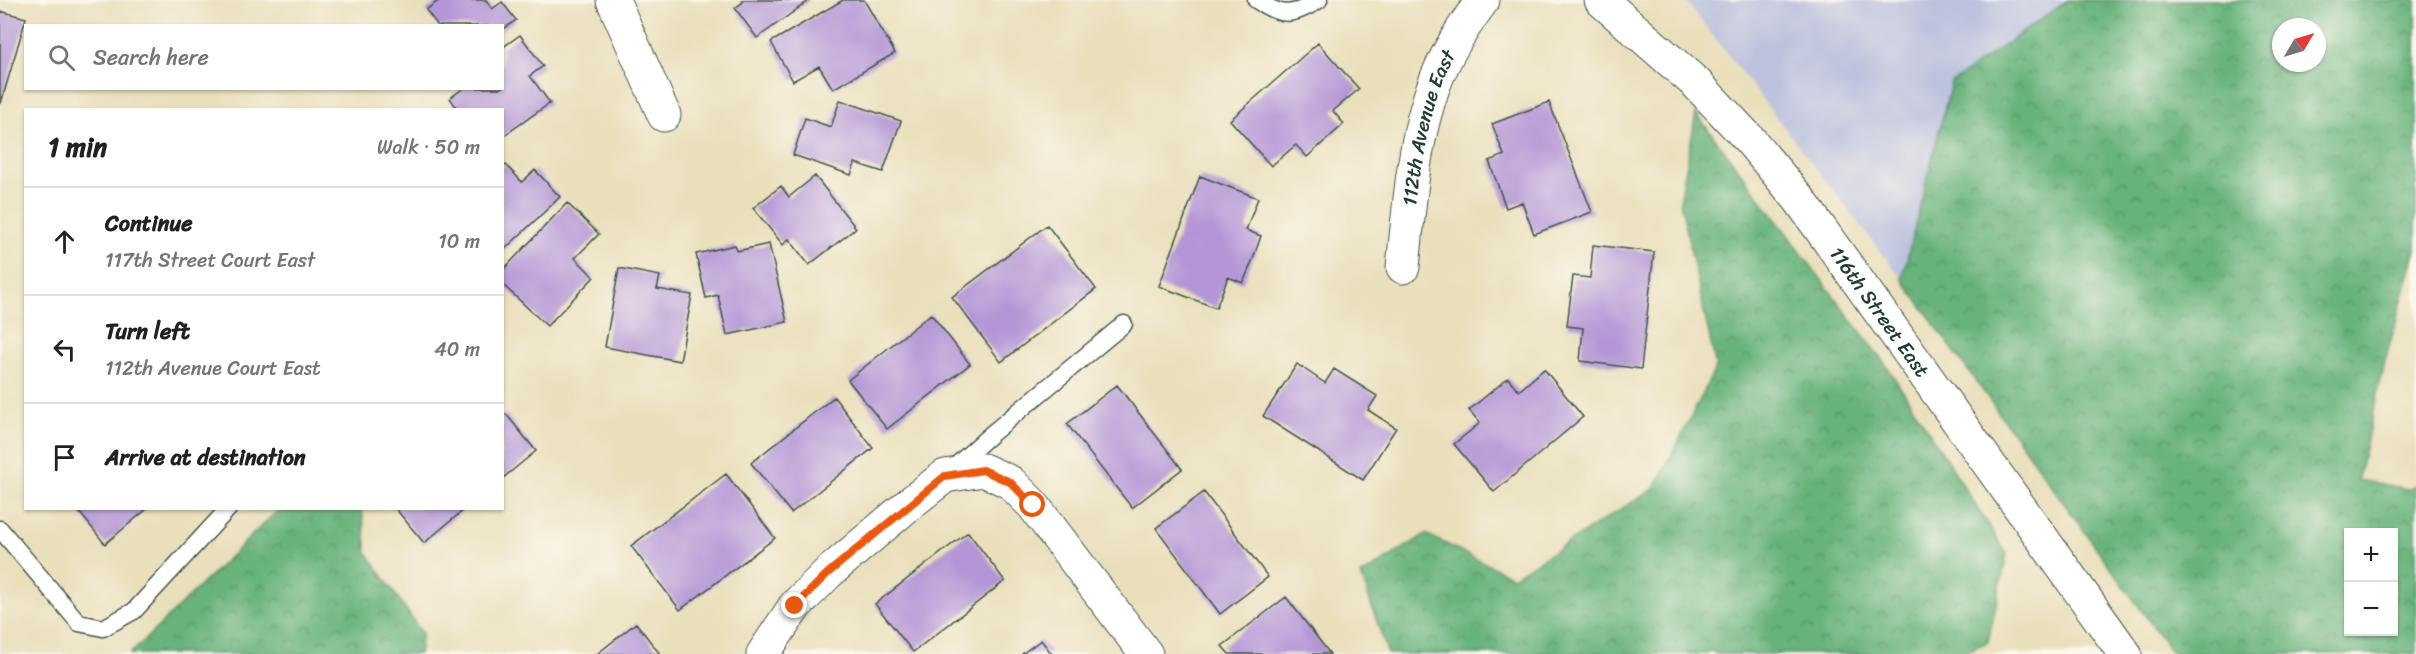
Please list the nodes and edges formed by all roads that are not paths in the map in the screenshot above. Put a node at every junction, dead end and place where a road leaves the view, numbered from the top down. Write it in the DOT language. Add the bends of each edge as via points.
graph roads {
  1 [pos="613,0"];
  2 [pos="1256,0"];
  3 [pos="1319,0"];
  4 [pos="1483,0"];
  5 [pos="1601,0"];
  6 [pos="664,115"];
  7 [pos="1403,267"];
  8 [pos="1124,324"];
  9 [pos="945,476"];
  10 [pos="227,510"];
  11 [pos="0,529"];
  12 [pos="763,654"];
  13 [pos="1146,654"];
  14 [pos="2125,654"];
  1 -- 6 [label="street"];
  2 -- 3 [label="lane" via="1275,12 1300,12"];
  4 -- 7 [label="street, 112th Avenue East" via="1455,41 1429,98 1417,145"];
  5 -- 14 [label="street, 116th Street East" via="1697,84 1799,199"];
  8 -- 9 [label="lane"];
  9 -- 12 [label="street" via="828,573 795,606"];
  9 -- 13 [label="street" via="983,470 1010,482 1033,505"];
  10 -- 11 [label="lane" via="134,611 103,628 79,622"];
}
